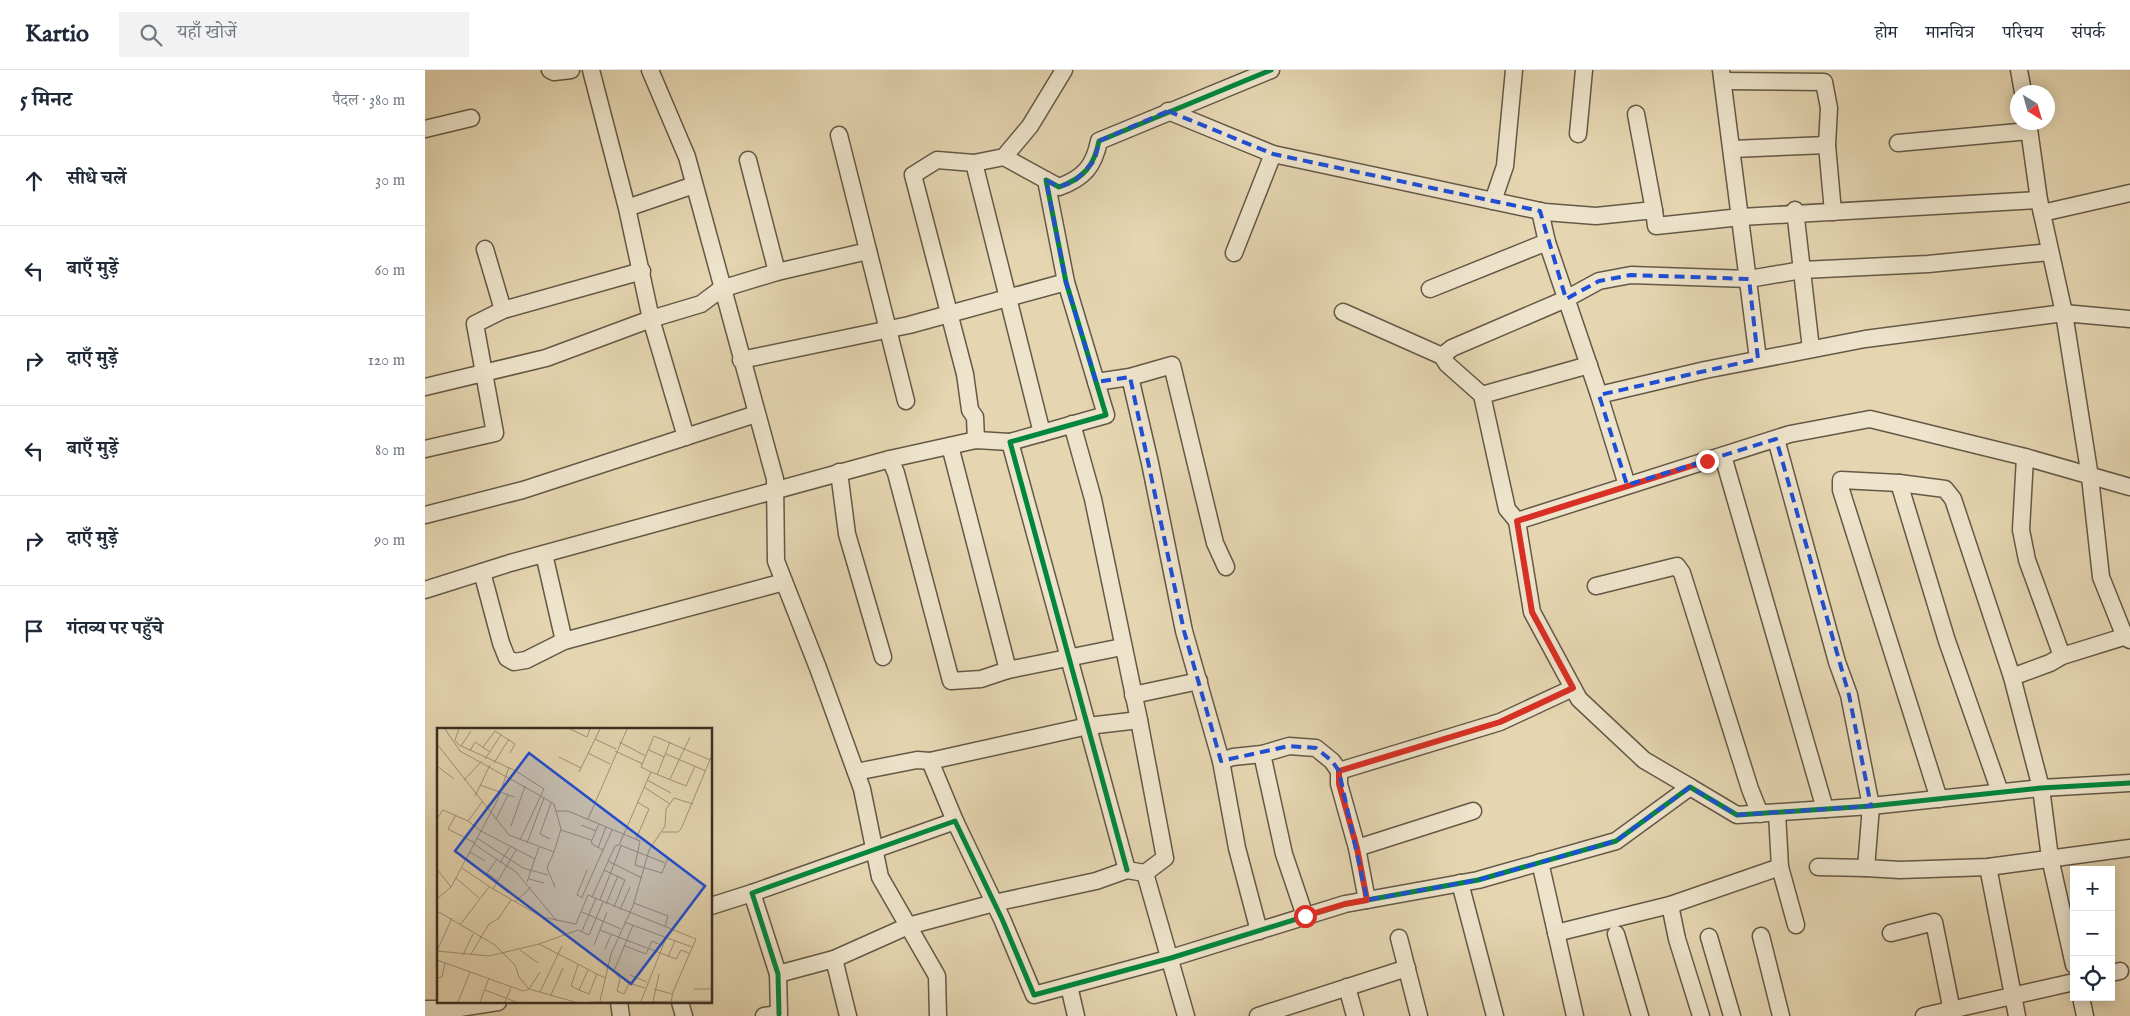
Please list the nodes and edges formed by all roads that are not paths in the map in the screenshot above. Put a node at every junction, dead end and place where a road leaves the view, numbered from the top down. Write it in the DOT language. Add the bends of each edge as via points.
graph roads {
  1 [pos="550,70"];
  2 [pos="571,70"];
  3 [pos="591,70"];
  4 [pos="650,70"];
  5 [pos="1064,70"];
  6 [pos="1271,70"];
  7 [pos="1514,70"];
  8 [pos="1584,70"];
  9 [pos="2019,70"];
  10 [pos="1722,75"];
  11 [pos="2022,85"];
  12 [pos="1169,112"];
  13 [pos="1636,114"];
  14 [pos="471,118"];
  15 [pos="425,129"];
  16 [pos="2010,129"];
  17 [pos="2029,130"];
  18 [pos="1578,134"];
  19 [pos="839,136"];
  20 [pos="1898,143"];
  21 [pos="1827,145"];
  22 [pos="1732,150"];
  23 [pos="1273,154"];
  24 [pos="1004,157"];
  25 [pos="748,160"];
  26 [pos="974,163"];
  27 [pos="1046,180"];
  28 [pos="694,185"];
  29 [pos="2130,193"];
  30 [pos="1493,201"];
  31 [pos="2040,207"];
  32 [pos="627,208"];
  33 [pos="1654,210"];
  34 [pos="1540,211"];
  35 [pos="1795,212"];
  36 [pos="1833,212"];
  37 [pos="1741,217"];
  38 [pos="1547,242"];
  39 [pos="485,250"];
  40 [pos="868,251"];
  41 [pos="2051,252"];
  42 [pos="1235,253"];
  43 [pos="1802,270"];
  44 [pos="642,271"];
  45 [pos="777,272"];
  46 [pos="1749,279"];
  47 [pos="1066,282"];
  48 [pos="721,289"];
  49 [pos="1430,289"];
  50 [pos="1008,298"];
  51 [pos="1566,299"];
  52 [pos="503,310"];
  53 [pos="1343,312"];
  54 [pos="949,314"];
  55 [pos="2064,314"];
  56 [pos="651,319"];
  57 [pos="2130,320"];
  58 [pos="887,330"];
  59 [pos="1811,350"];
  60 [pos="1442,356"];
  61 [pos="1758,359"];
  62 [pos="741,360"];
  63 [pos="1589,364"];
  64 [pos="483,374"];
  65 [pos="1129,377"];
  66 [pos="1096,382"];
  67 [pos="425,387"];
  68 [pos="1481,395"];
  69 [pos="1599,395"];
  70 [pos="906,402"];
  71 [pos="756,414"];
  72 [pos="1072,424"];
  73 [pos="1042,433"];
  74 [pos="686,437"];
  75 [pos="1776,439"];
  76 [pos="976,440"];
  77 [pos="1010,442"];
  78 [pos="950,446"];
  79 [pos="425,449"];
  80 [pos="1723,456"];
  81 [pos="2025,457"];
  82 [pos="890,459"];
  83 [pos="839,472"];
  84 [pos="2090,477"];
  85 [pos="1899,483"];
  86 [pos="1627,485"];
  87 [pos="2130,487"];
  88 [pos="775,491"];
  89 [pos="425,515"];
  90 [pos="1517,521"];
  91 [pos="544,554"];
  92 [pos="1227,567"];
  93 [pos="482,572"];
  94 [pos="784,582"];
  95 [pos="1596,586"];
  96 [pos="425,590"];
  97 [pos="2128,637"];
  98 [pos="564,641"];
  99 [pos="1123,647"];
  100 [pos="2062,656"];
  101 [pos="883,657"];
  102 [pos="1069,657"];
  103 [pos="1008,670"];
  104 [pos="2012,676"];
  105 [pos="1199,681"];
  106 [pos="1573,688"];
  107 [pos="1133,695"];
  108 [pos="1139,720"];
  109 [pos="1087,726"];
  110 [pos="1263,754"];
  111 [pos="930,761"];
  112 [pos="1221,762"];
  113 [pos="1339,771"];
  114 [pos="856,772"];
  115 [pos="2130,783"];
  116 [pos="1690,787"];
  117 [pos="2041,788"];
  118 [pos="2000,792"];
  119 [pos="1939,799"];
  120 [pos="1871,806"];
  121 [pos="1825,809"];
  122 [pos="1473,811"];
  123 [pos="1768,813"];
  124 [pos="955,821"];
  125 [pos="1357,848"];
  126 [pos="2130,848"];
  127 [pos="874,850"];
  128 [pos="2049,858"];
  129 [pos="1540,862"];
  130 [pos="1780,867"];
  131 [pos="1818,867"];
  132 [pos="1988,867"];
  133 [pos="1865,868"];
  134 [pos="1127,870"];
  135 [pos="1145,872"];
  136 [pos="1460,883"];
  137 [pos="752,893"];
  138 [pos="1367,900"];
  139 [pos="994,903"];
  140 [pos="713,905"];
  141 [pos="1670,905"];
  142 [pos="1305,916"];
  143 [pos="1796,925"];
  144 [pos="908,926"];
  145 [pos="1259,931"];
  146 [pos="1891,932"];
  147 [pos="1556,933"];
  148 [pos="1616,934"];
  149 [pos="1761,936"];
  150 [pos="1709,937"];
  151 [pos="1399,938"];
  152 [pos="2072,956"];
  153 [pos="1171,958"];
  154 [pos="834,959"];
  155 [pos="1407,968"];
  156 [pos="778,974"];
  157 [pos="2070,983"];
  158 [pos="1069,986"];
  159 [pos="1347,987"];
  160 [pos="2012,996"];
  161 [pos="2082,1001"];
  162 [pos="484,1004"];
  163 [pos="425,1008"];
  164 [pos="1953,1013"];
  165 [pos="772,1015"];
  166 [pos="848,1016"];
  167 [pos="938,1016"];
  168 [pos="1076,1016"];
  169 [pos="1186,1016"];
  170 [pos="1258,1016"];
  171 [pos="1355,1016"];
  172 [pos="1419,1016"];
  173 [pos="1495,1016"];
  174 [pos="1575,1016"];
  175 [pos="1640,1016"];
  176 [pos="1701,1016"];
  177 [pos="1732,1016"];
  178 [pos="1781,1016"];
  179 [pos="1924,1016"];
  180 [pos="2017,1016"];
  181 [pos="2085,1016"];
  1 -- 2 [label="street"];
  3 -- 32 [label="street"];
  4 -- 28 [label="street" via="687,157"];
  5 -- 24 [label="street" via="1030,126"];
  6 -- 12 [label="street"];
  7 -- 30 [label="street" via="1505,166"];
  8 -- 18 [label="street"];
  9 -- 11 [label="street"];
  10 -- 21 [label="street" via="1824,82 1829,108"];
  10 -- 22 [label="street"];
  12 -- 23 [label="street"];
  12 -- 27 [label="street" via="1099,141 1095,160 1075,181 1059,187"];
  13 -- 33 [label="street"];
  14 -- 15 [label="street"];
  16 -- 20 [label="street"];
  17 -- 31 [label="street"];
  19 -- 40 [label="street"];
  21 -- 22 [label="street"];
  21 -- 36 [label="street"];
  22 -- 37 [label="street"];
  23 -- 30 [label="street"];
  23 -- 42 [label="street"];
  24 -- 26 [label="street"];
  24 -- 27 [label="street"];
  25 -- 45 [label="street"];
  26 -- 50 [label="street"];
  26 -- 54 [label="street" via="937,160 913,175"];
  27 -- 47 [label="street"];
  28 -- 32 [label="street"];
  28 -- 48 [label="street"];
  29 -- 31 [label="street"];
  30 -- 34 [label="street"];
  31 -- 36 [label="street"];
  31 -- 41 [label="street"];
  32 -- 44 [label="street"];
  33 -- 34 [label="street" via="1596,216"];
  33 -- 37 [label="street" via="1656,226"];
  34 -- 38 [label="street"];
  35 -- 36 [label="street"];
  35 -- 37 [label="street"];
  35 -- 43 [label="street"];
  37 -- 46 [label="street"];
  38 -- 49 [label="street"];
  38 -- 51 [label="street"];
  39 -- 52 [label="street"];
  40 -- 45 [label="street"];
  40 -- 58 [label="street"];
  41 -- 43 [label="street" via="1928,264"];
  41 -- 55 [label="street"];
  43 -- 46 [label="street"];
  43 -- 59 [label="street"];
  44 -- 52 [label="street"];
  44 -- 56 [label="street"];
  45 -- 48 [label="street"];
  46 -- 51 [label="street" via="1631,276 1599,281"];
  46 -- 61 [label="street"];
  47 -- 50 [label="street"];
  47 -- 66 [label="street"];
  48 -- 56 [label="street" via="701,304"];
  48 -- 62 [label="street"];
  50 -- 54 [label="street"];
  50 -- 73 [label="street"];
  51 -- 60 [label="street" via="1452,348"];
  51 -- 63 [label="street"];
  52 -- 64 [label="street" via="475,324"];
  53 -- 60 [label="street"];
  54 -- 58 [label="street"];
  54 -- 76 [label="street" via="965,374 970,410 975,417"];
  55 -- 57 [label="street"];
  55 -- 59 [label="street" via="1865,339"];
  55 -- 84 [label="street"];
  56 -- 64 [label="street" via="546,358"];
  56 -- 74 [label="street"];
  58 -- 62 [label="street"];
  58 -- 70 [label="street"];
  59 -- 61 [label="street"];
  60 -- 68 [label="street"];
  61 -- 69 [label="street"];
  62 -- 71 [label="street"];
  63 -- 68 [label="street"];
  63 -- 69 [label="street"];
  64 -- 67 [label="street"];
  64 -- 79 [label="street" via="495,433"];
  65 -- 66 [label="street"];
  65 -- 92 [label="street" via="1172,365 1215,542"];
  65 -- 105 [label="street" via="1184,631"];
  66 -- 72 [label="street" via="1106,415"];
  68 -- 90 [label="street" via="1507,510"];
  69 -- 86 [label="street"];
  71 -- 74 [label="street"];
  71 -- 88 [label="street" via="775,479"];
  72 -- 73 [label="street"];
  72 -- 99 [label="street" via="1093,499"];
  73 -- 77 [label="street"];
  74 -- 89 [label="street" via="523,490"];
  75 -- 80 [label="street"];
  75 -- 81 [label="street" via="1869,420"];
  75 -- 120 [label="street" via="1849,695"];
  76 -- 77 [label="street"];
  76 -- 78 [label="street"];
  77 -- 102 [label="street"];
  78 -- 82 [label="street"];
  78 -- 103 [label="street"];
  80 -- 86 [label="street"];
  80 -- 121 [label="street"];
  81 -- 84 [label="street"];
  81 -- 100 [label="street" via="2021,530 2027,560"];
  82 -- 83 [label="street"];
  82 -- 103 [label="street" via="951,681 981,679"];
  83 -- 88 [label="street"];
  83 -- 101 [label="street" via="847,534"];
  84 -- 87 [label="street"];
  84 -- 97 [label="street" via="2101,577"];
  85 -- 104 [label="street" via="1945,489 1953,499"];
  85 -- 118 [label="street" via="1947,641"];
  85 -- 119 [label="street" via="1841,480 1841,490"];
  86 -- 90 [label="street"];
  88 -- 91 [label="street"];
  88 -- 94 [label="street" via="776,561"];
  90 -- 106 [label="street" via="1532,612"];
  91 -- 93 [label="street"];
  91 -- 98 [label="street"];
  93 -- 96 [label="street"];
  93 -- 98 [label="street" via="507,658 514,662 526,660"];
  94 -- 98 [label="street"];
  94 -- 114 [label="street"];
  95 -- 123 [label="street" via="1677,566 1682,573 1750,789"];
  97 -- 100 [label="street"];
  99 -- 102 [label="street"];
  99 -- 107 [label="street"];
  100 -- 104 [label="street"];
  102 -- 103 [label="street"];
  102 -- 109 [label="street"];
  104 -- 117 [label="street"];
  105 -- 107 [label="street"];
  105 -- 112 [label="street"];
  106 -- 113 [label="street" via="1500,722"];
  106 -- 116 [label="street" via="1579,699 1643,760"];
  107 -- 108 [label="street"];
  108 -- 109 [label="street"];
  108 -- 135 [label="street" via="1165,858"];
  109 -- 111 [label="street"];
  109 -- 134 [label="street"];
  110 -- 112 [label="street" via="1233,757"];
  110 -- 113 [label="street" via="1289,746 1316,748 1333,761"];
  110 -- 142 [label="street" via="1283,854"];
  111 -- 114 [label="street" via="917,760"];
  111 -- 124 [label="street"];
  112 -- 145 [label="street" via="1237,848"];
  113 -- 125 [label="street" via="1339,784"];
  114 -- 127 [label="street"];
  115 -- 117 [label="street"];
  116 -- 123 [label="street" via="1737,815"];
  116 -- 129 [label="street" via="1616,841"];
  117 -- 118 [label="street"];
  117 -- 128 [label="street"];
  118 -- 119 [label="street"];
  119 -- 120 [label="street"];
  120 -- 121 [label="street"];
  120 -- 133 [label="street"];
  121 -- 123 [label="street"];
  122 -- 125 [label="street"];
  123 -- 130 [label="street"];
  124 -- 127 [label="street"];
  124 -- 139 [label="street"];
  125 -- 138 [label="street"];
  126 -- 128 [label="street"];
  127 -- 137 [label="street"];
  127 -- 144 [label="street" via="880,877"];
  128 -- 132 [label="street"];
  128 -- 152 [label="street"];
  129 -- 136 [label="street"];
  129 -- 147 [label="street"];
  130 -- 141 [label="street"];
  130 -- 143 [label="street"];
  131 -- 133 [label="street"];
  132 -- 133 [label="street"];
  132 -- 160 [label="street"];
  134 -- 135 [label="street"];
  134 -- 139 [label="street" via="1096,881"];
  135 -- 153 [label="street"];
  136 -- 138 [label="street"];
  136 -- 173 [label="street"];
  137 -- 140 [label="street"];
  137 -- 156 [label="street"];
  138 -- 142 [label="street"];
  139 -- 144 [label="street"];
  139 -- 158 [label="street" via="1034,994"];
  141 -- 147 [label="street"];
  141 -- 176 [label="street"];
  142 -- 145 [label="street"];
  144 -- 154 [label="street"];
  144 -- 167 [label="street" via="937,976"];
  145 -- 153 [label="street"];
  146 -- 164 [label="street" via="1934,922"];
  147 -- 174 [label="street"];
  148 -- 175 [label="street"];
  149 -- 178 [label="street"];
  150 -- 177 [label="street"];
  151 -- 155 [label="street"];
  153 -- 158 [label="street"];
  153 -- 169 [label="street"];
  154 -- 156 [label="street"];
  154 -- 166 [label="street"];
  155 -- 159 [label="street"];
  155 -- 172 [label="street"];
  156 -- 165 [label="street"];
  157 -- 160 [label="street"];
  158 -- 168 [label="street"];
  159 -- 170 [label="street"];
  159 -- 171 [label="street"];
  160 -- 164 [label="street"];
  160 -- 180 [label="street"];
  161 -- 181 [label="street"];
  162 -- 163 [label="street"];
  164 -- 179 [label="street"];
}
